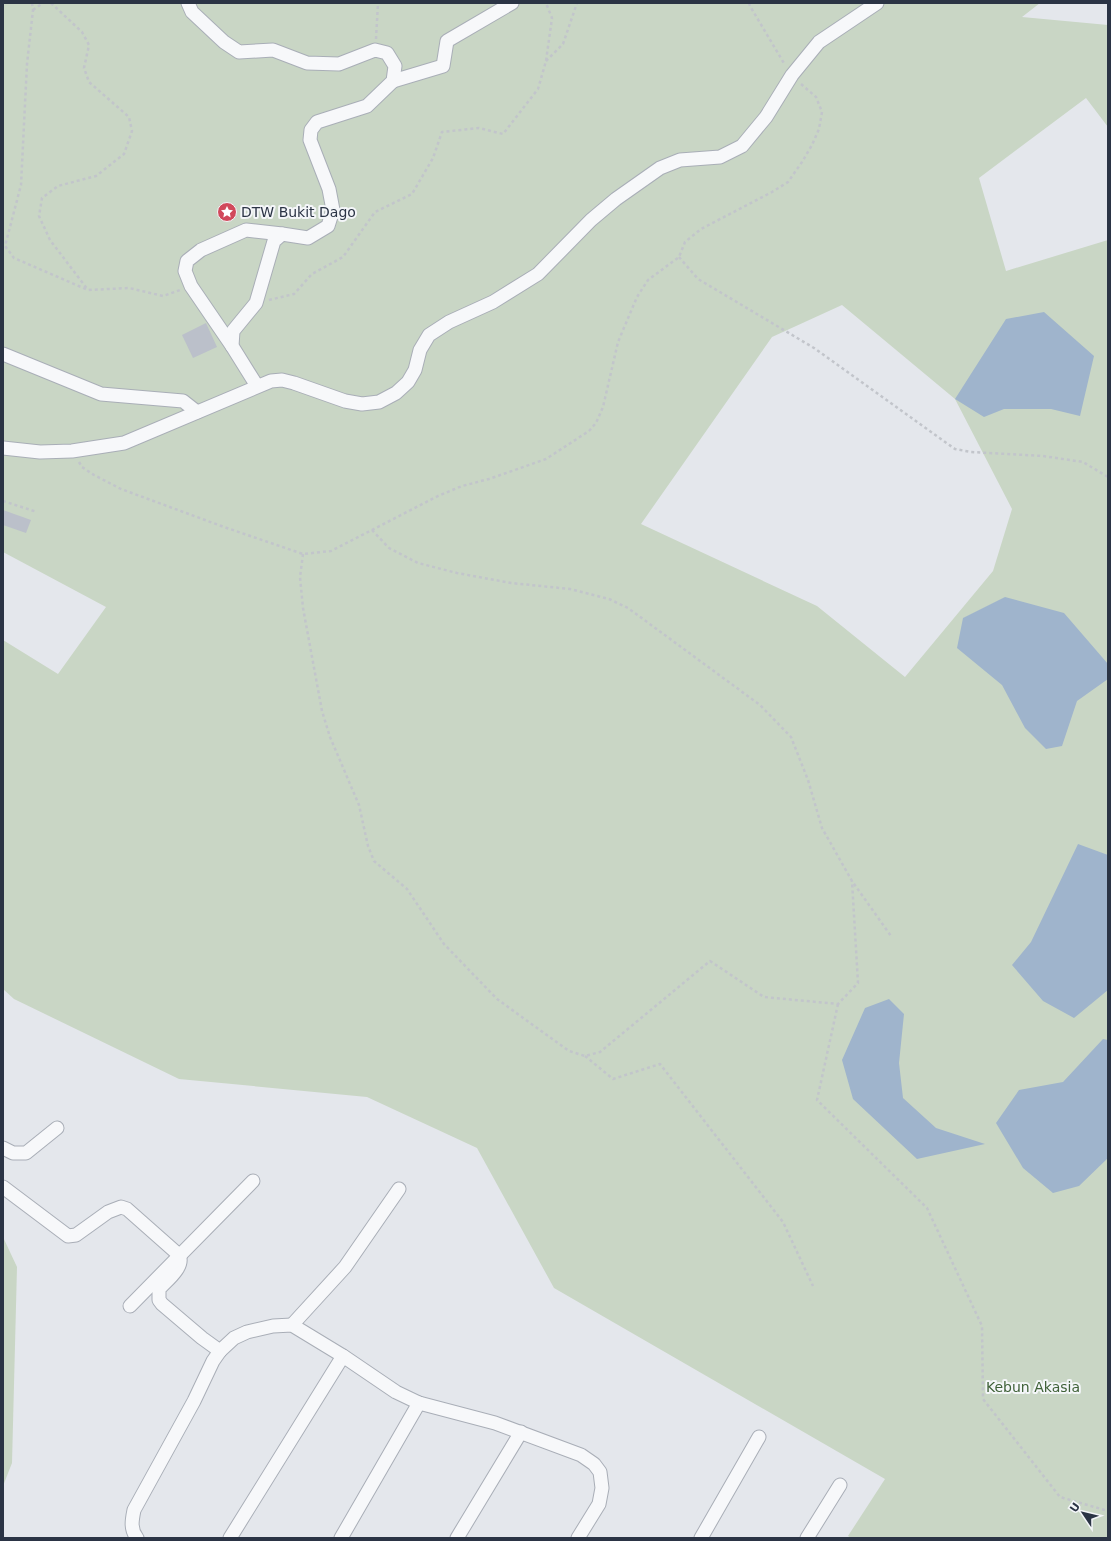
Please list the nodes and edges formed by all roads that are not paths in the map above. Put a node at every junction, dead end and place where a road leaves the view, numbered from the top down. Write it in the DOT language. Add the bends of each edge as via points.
graph roads {
  1 [pos="188,3"];
  2 [pos="512,3"];
  3 [pos="877,3"];
  4 [pos="393,80"];
  5 [pos="282,234"];
  6 [pos="232,346"];
  7 [pos="3,354"];
  8 [pos="257,386"];
  9 [pos="197,412"];
  10 [pos="3,448"];
  11 [pos="57,1128"];
  12 [pos="3,1148"];
  13 [pos="253,1181"];
  14 [pos="3,1187"];
  15 [pos="399,1189"];
  16 [pos="179,1255"];
  17 [pos="130,1306"];
  18 [pos="292,1325"];
  19 [pos="220,1351"];
  20 [pos="343,1356"];
  21 [pos="419,1403"];
  22 [pos="521,1432"];
  23 [pos="758,1437"];
  24 [pos="840,1486"];
  25 [pos="135,1537"];
  26 [pos="230,1538"];
  27 [pos="341,1538"];
  28 [pos="458,1538"];
  29 [pos="578,1538"];
  30 [pos="701,1538"];
  31 [pos="807,1538"];
  1 -- 4 [label="street" via="192,12 224,42 239,52 273,50 307,63 339,64 375,50 387,52 394,66"];
  2 -- 4 [label="street" via="447,41 442,66"];
  3 -- 8 [label="street" via="819,42 792,75 766,117 742,146 720,157 680,160 660,168 616,199 591,220 538,274 493,302 449,322 429,335 420,350 415,370 396,394 379,402 362,404 345,401 282,380"];
  4 -- 5 [label="street" via="367,106 317,122 311,130 310,140 329,189 333,210 328,226 308,238"];
  5 -- 6 [label="street" via="274,241 256,303 233,331"];
  5 -- 6 [label="street" via="246,230 201,250 187,261 185,270 191,286"];
  6 -- 8 [label="street"];
  7 -- 9 [label="street" via="101,394 184,401"];
  8 -- 9 [label="street"];
  9 -- 10 [label="street" via="124,443 72,451 40,452"];
  11 -- 12 [label="street" via="26,1153 13,1153"];
  13 -- 16 [label="street"];
  14 -- 16 [label="street" via="68,1236 76,1236 108,1212 121,1207 127,1209"];
  15 -- 18 [label="street" via="345,1267"];
  16 -- 17 [label="street"];
  16 -- 19 [label="street" via="180,1265 159,1289 160,1300"];
  18 -- 19 [label="street" via="247,1332 234,1338"];
  18 -- 20 [label="street"];
  19 -- 25 [label="street" via="134,1510 131,1523"];
  20 -- 21 [label="street" via="396,1392"];
  20 -- 26 [label="street"];
  21 -- 22 [label="street"];
  21 -- 27 [label="street"];
  22 -- 28 [label="street"];
  22 -- 29 [label="street" via="581,1455 600,1472 602,1488 599,1504"];
  23 -- 30 [label="street"];
  24 -- 31 [label="street"];
}
